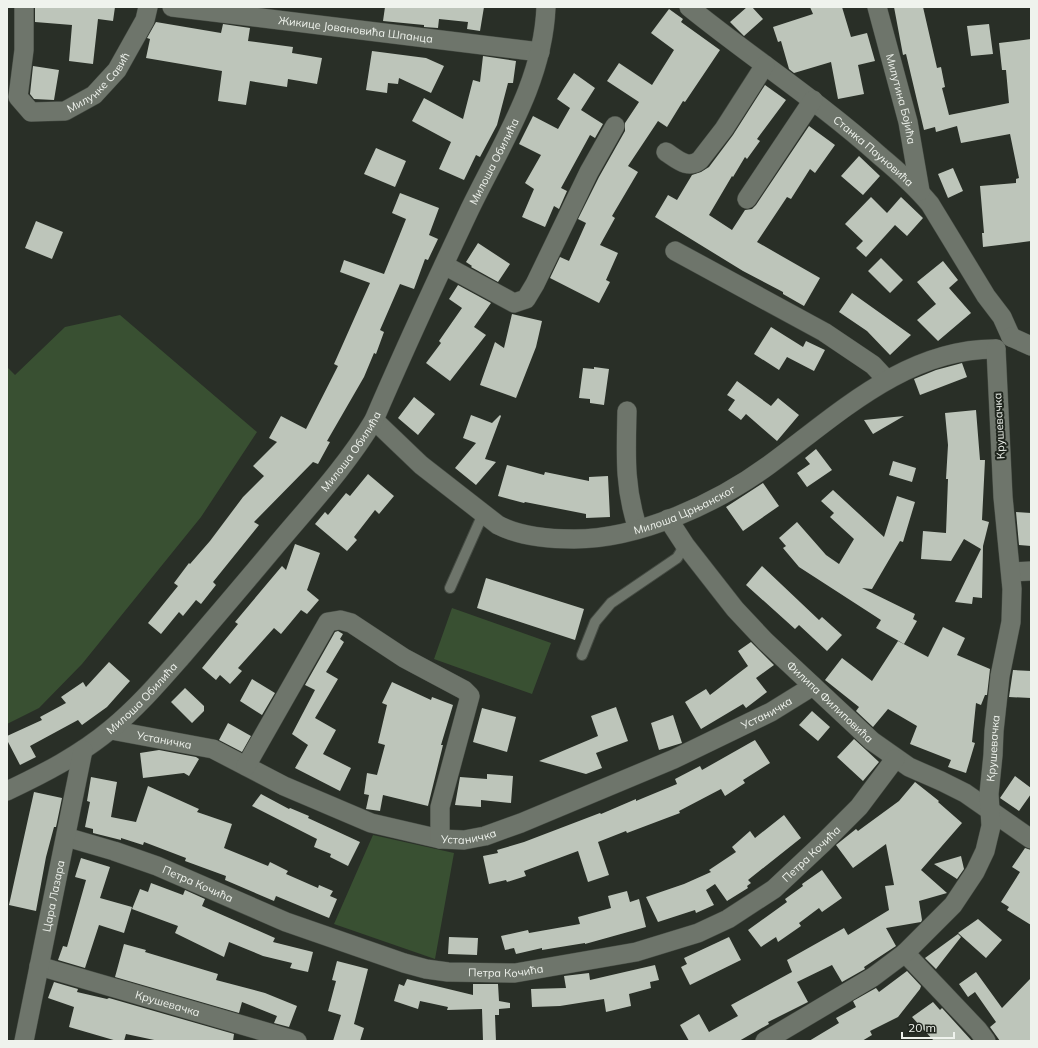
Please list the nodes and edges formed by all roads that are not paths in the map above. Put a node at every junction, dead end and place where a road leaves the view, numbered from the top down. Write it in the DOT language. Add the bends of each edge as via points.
graph roads {
  1 [pos="24,7"];
  2 [pos="148,7"];
  3 [pos="172,7"];
  4 [pos="560,7"];
  5 [pos="689,7"];
  6 [pos="877,7"];
  7 [pos="545,16"];
  8 [pos="540,52"];
  9 [pos="765,65"];
  10 [pos="813,100"];
  11 [pos="615,126"];
  12 [pos="666,152"];
  13 [pos="920,191"];
  14 [pos="747,199"];
  15 [pos="675,250"];
  16 [pos="444,265"];
  17 [pos="1011,337"];
  18 [pos="1031,346"];
  19 [pos="996,349"];
  20 [pos="887,380"];
  21 [pos="627,411"];
  22 [pos="374,420"];
  23 [pos="483,514"];
  24 [pos="668,519"];
  25 [pos="638,528"];
  26 [pos="685,545"];
  27 [pos="1031,571"];
  28 [pos="1011,572"];
  29 [pos="450,588"];
  30 [pos="582,655"];
  31 [pos="813,686"];
  32 [pos="110,730"];
  33 [pos="83,750"];
  34 [pos="895,759"];
  35 [pos="246,766"];
  36 [pos="7,791"];
  37 [pos="990,809"];
  38 [pos="66,838"];
  39 [pos="440,839"];
  40 [pos="1031,839"];
  41 [pos="905,953"];
  42 [pos="39,966"];
  43 [pos="24,1041"];
  44 [pos="297,1041"];
  45 [pos="765,1041"];
  46 [pos="986,1041"];
  1 -- 2 [label="street, Милунке Савић" via="24,50 18,97 31,112 65,111 94,95 117,70 145,20"];
  3 -- 8 [label="street, Жикице Јовановића Шпанца"];
  4 -- 7 [label="street"];
  5 -- 9 [label="street, Станка Пауновића"];
  6 -- 13 [label="street, Милутина Бојића" via="908,122"];
  7 -- 8 [label="street, Милоша Обилића"];
  8 -- 16 [label="street, Милоша Обилића" via="514,123"];
  9 -- 10 [label="street, Станка Пауновића"];
  9 -- 12 [label="street" via="724,129 700,160 689,165"];
  10 -- 13 [label="street, Станка Пауновића"];
  10 -- 14 [label="street"];
  11 -- 16 [label="street" via="589,172 526,299 514,303"];
  13 -- 17 [label="street, Станка Пауновића" via="1002,317"];
  15 -- 20 [label="street" via="824,332 873,366"];
  16 -- 22 [label="street, Милоша Обилића"];
  17 -- 18 [label="street"];
  17 -- 19 [label="street"];
  19 -- 20 [label="street, Милоша Црњанског" via="957,353"];
  19 -- 28 [label="street, Крушевачка" via="1003,497"];
  20 -- 24 [label="street, Милоша Црњанског" via="856,398 755,474 704,504"];
  21 -- 25 [label="street" via="626,475"];
  22 -- 23 [label="street, Милоша Црњанског" via="421,465"];
  22 -- 32 [label="street, Милоша Обилића" via="343,465 239,591 142,701"];
  23 -- 25 [label="street, Милоша Црњанског" via="511,532 565,539 603,537"];
  23 -- 29 [label="lane"];
  24 -- 25 [label="street, Милоша Црњанског"];
  24 -- 26 [label="street, Филипа Филиповића"];
  26 -- 30 [label="lane" via="677,558 611,603 595,622"];
  26 -- 31 [label="street, Филипа Филиповића" via="735,609"];
  27 -- 28 [label="street"];
  28 -- 37 [label="street, Крушевачка" via="1011,622 1000,676 988,794"];
  31 -- 34 [label="street, Филипа Филиповића"];
  31 -- 39 [label="street, Устаничка" via="788,703 736,730 593,794 485,836 464,840"];
  32 -- 33 [label="street, Милоша Обилића"];
  32 -- 35 [label="street, Устаничка" via="213,749"];
  33 -- 36 [label="street, Милоша Обилића"];
  33 -- 38 [label="street, Цара Лазара"];
  34 -- 37 [label="street, Филипа Филиповића" via="909,768 954,787"];
  34 -- 38 [label="street, Петра Кочића" via="859,807 828,839 774,889 728,919 698,933 636,952 515,973 448,972 404,963 286,922 157,866"];
  35 -- 39 [label="street, Устаничка" via="348,814 392,829"];
  35 -- 39 [label="street" via="328,622 340,620 351,623 404,658 464,690 470,696 440,807"];
  37 -- 40 [label="street, Филипа Филиповића"];
  37 -- 41 [label="street, Крушевачка" via="989,838 975,872 953,905"];
  38 -- 42 [label="street, Цара Лазара"];
  41 -- 45 [label="street, Крушевачка" via="873,977"];
  41 -- 46 [label="street"];
  42 -- 43 [label="street, Цара Лазара"];
  42 -- 44 [label="street, Крушевачка"];
}
